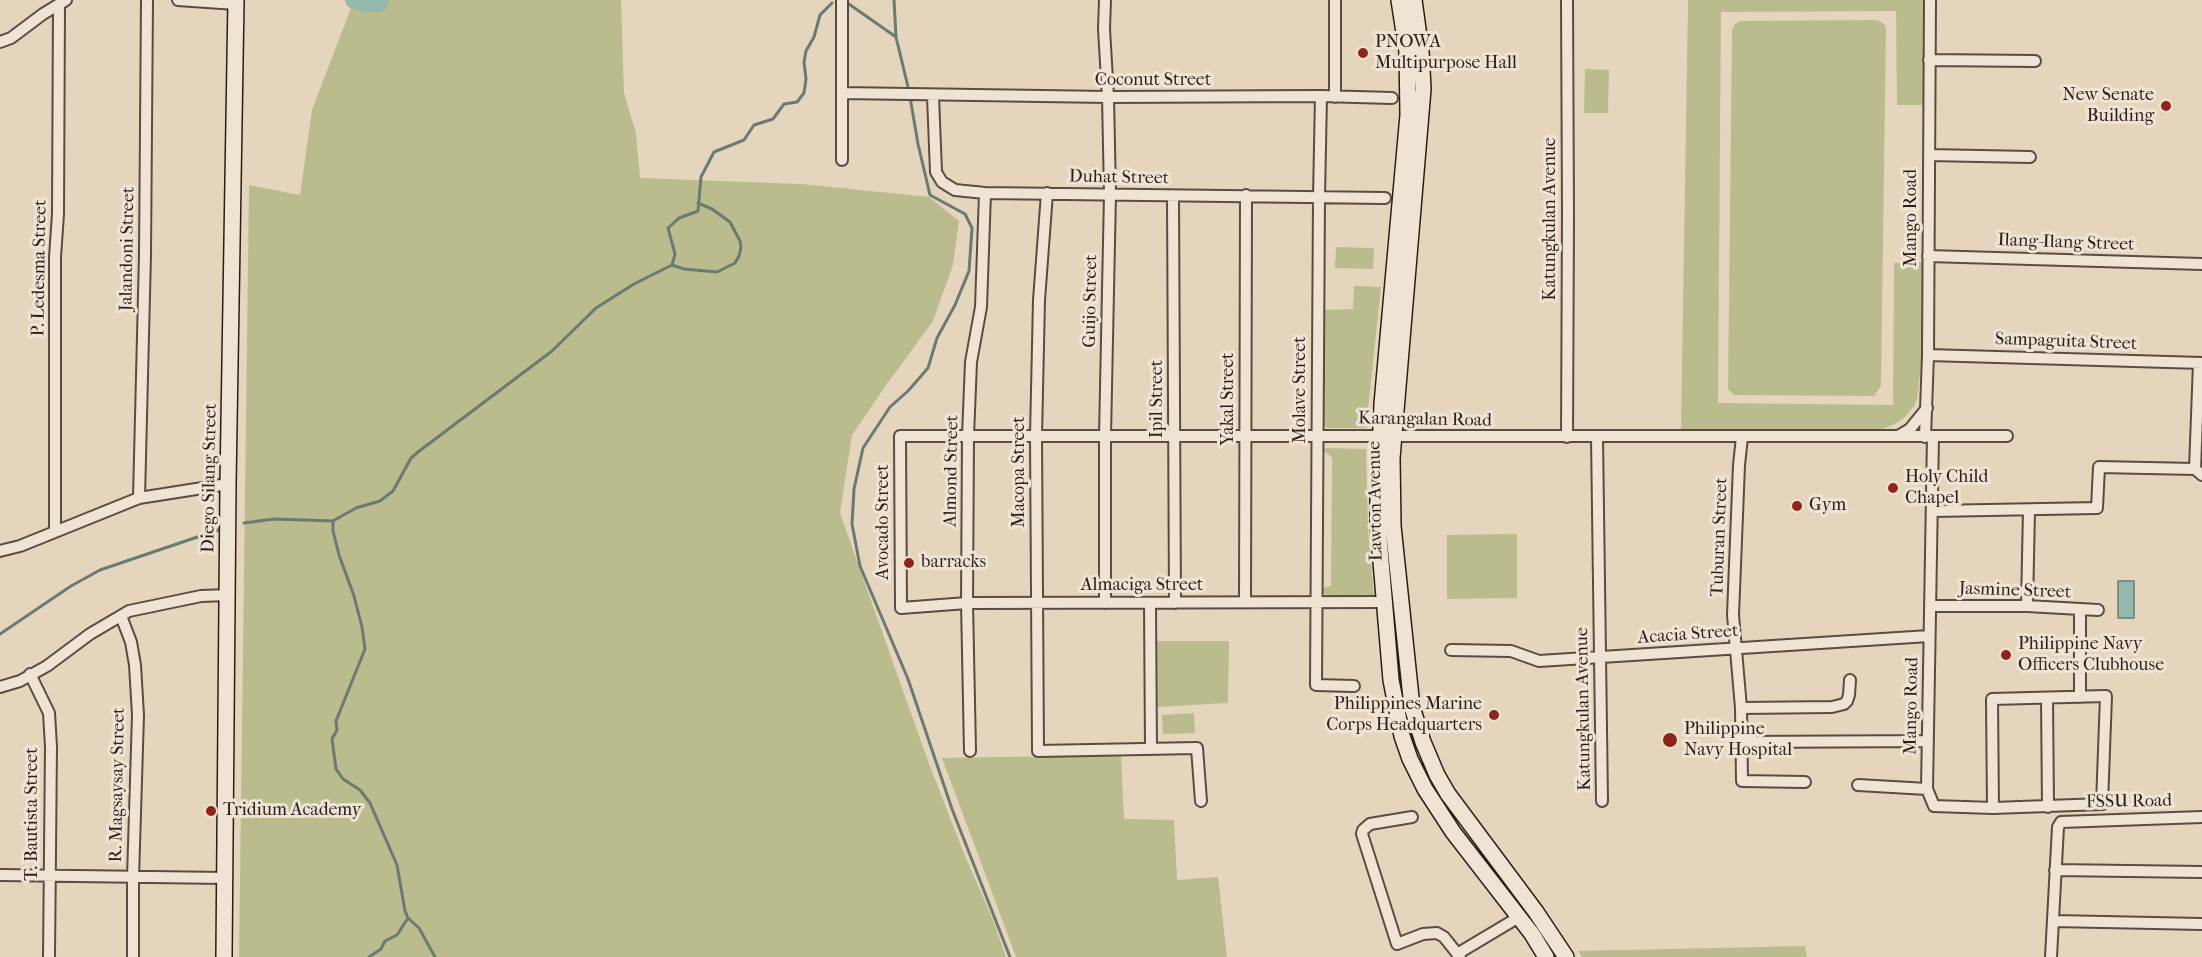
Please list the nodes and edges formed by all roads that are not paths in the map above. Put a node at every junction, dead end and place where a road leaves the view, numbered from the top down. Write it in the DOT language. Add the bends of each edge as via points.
graph roads {
  1 [pos="147,0"];
  2 [pos="178,0"];
  3 [pos="842,0"];
  4 [pos="1105,0"];
  5 [pos="1335,0"];
  6 [pos="1399,0"];
  7 [pos="1414,0"];
  8 [pos="1567,0"];
  9 [pos="1930,0"];
  10 [pos="63,2"];
  11 [pos="236,2"];
  12 [pos="0,42"];
  13 [pos="1929,60"];
  14 [pos="2035,61"];
  15 [pos="843,93"];
  16 [pos="933,96"];
  17 [pos="1321,96"];
  18 [pos="1335,97"];
  19 [pos="1108,98"];
  20 [pos="1392,98"];
  21 [pos="1929,155"];
  22 [pos="2030,157"];
  23 [pos="842,160"];
  24 [pos="985,193"];
  25 [pos="1047,193"];
  26 [pos="1110,194"];
  27 [pos="1246,195"];
  28 [pos="1173,196"];
  29 [pos="1319,197"];
  30 [pos="1385,198"];
  31 [pos="1928,256"];
  32 [pos="2202,264"];
  33 [pos="1928,355"];
  34 [pos="2200,363"];
  35 [pos="1927,408"];
  36 [pos="1318,435"];
  37 [pos="900,436"];
  38 [pos="968,436"];
  39 [pos="1036,436"];
  40 [pos="1105,436"];
  41 [pos="1174,436"];
  42 [pos="1245,436"];
  43 [pos="1387,436"];
  44 [pos="1597,436"];
  45 [pos="1898,436"];
  46 [pos="2007,436"];
  47 [pos="1567,437"];
  48 [pos="1742,437"];
  49 [pos="1929,437"];
  50 [pos="2199,472"];
  51 [pos="228,484"];
  52 [pos="139,498"];
  53 [pos="2029,510"];
  54 [pos="1933,512"];
  55 [pos="55,532"];
  56 [pos="0,551"];
  57 [pos="228,595"];
  58 [pos="1245,602"];
  59 [pos="1316,602"];
  60 [pos="1385,602"];
  61 [pos="967,603"];
  62 [pos="1036,603"];
  63 [pos="1105,603"];
  64 [pos="1150,603"];
  65 [pos="1175,603"];
  66 [pos="1931,606"];
  67 [pos="2027,606"];
  68 [pos="901,608"];
  69 [pos="2080,610"];
  70 [pos="2098,610"];
  71 [pos="121,616"];
  72 [pos="1929,636"];
  73 [pos="1737,648"];
  74 [pos="1450,650"];
  75 [pos="1599,657"];
  76 [pos="30,675"];
  77 [pos="1850,680"];
  78 [pos="1354,686"];
  79 [pos="0,687"];
  80 [pos="2080,697"];
  81 [pos="2047,698"];
  82 [pos="1742,708"];
  83 [pos="1928,741"];
  84 [pos="1742,742"];
  85 [pos="1151,749"];
  86 [pos="970,752"];
  87 [pos="1805,782"];
  88 [pos="1858,785"];
  89 [pos="1927,789"];
  90 [pos="1201,801"];
  91 [pos="1602,801"];
  92 [pos="2048,807"];
  93 [pos="1993,808"];
  94 [pos="1412,817"];
  95 [pos="2202,817"];
  96 [pos="2055,870"];
  97 [pos="2202,872"];
  98 [pos="0,875"];
  99 [pos="50,875"];
  100 [pos="133,878"];
  101 [pos="226,878"];
  102 [pos="1519,917"];
  103 [pos="2054,921"];
  104 [pos="2202,924"];
  105 [pos="1458,955"];
  106 [pos="49,957"];
  107 [pos="133,957"];
  108 [pos="224,957"];
  109 [pos="1546,957"];
  110 [pos="1566,957"];
  111 [pos="2051,957"];
  1 -- 52 [label="street, Jalandoni Street"];
  2 -- 11 [label="street"];
  3 -- 15 [label="street"];
  4 -- 19 [label="street, Guijo Street"];
  5 -- 18 [label="street"];
  6 -- 43 [label="main road, Lawton Avenue" via="1407,52 1408,115"];
  7 -- 43 [label="main road, Lawton Avenue" via="1423,89"];
  8 -- 47 [label="street, Katungkulan Avenue"];
  9 -- 13 [label="street, Mango Road"];
  10 -- 12 [label="street"];
  10 -- 55 [label="street, P. Ledesma Street" via="55,257"];
  11 -- 51 [label="main road, Diego Silang Street"];
  13 -- 14 [label="street"];
  13 -- 21 [label="street, Mango Road"];
  15 -- 16 [label="street, Coconut Street"];
  15 -- 23 [label="street"];
  16 -- 19 [label="street, Coconut Street"];
  16 -- 24 [label="street, Duhat Street" via="936,172 954,190"];
  17 -- 18 [label="street, Coconut Street"];
  17 -- 19 [label="street, Coconut Street"];
  17 -- 29 [label="street, Molave Street"];
  18 -- 20 [label="street, Coconut Street"];
  19 -- 26 [label="street, Guijo Street"];
  21 -- 22 [label="street"];
  21 -- 31 [label="street, Mango Road"];
  24 -- 25 [label="street, Duhat Street"];
  24 -- 38 [label="street, Almond Street" via="981,307 971,362"];
  25 -- 26 [label="street, Duhat Street"];
  25 -- 39 [label="street, Macopa Street" via="1039,300"];
  26 -- 28 [label="street, Duhat Street"];
  26 -- 40 [label="street, Guijo Street"];
  27 -- 28 [label="street, Duhat Street"];
  27 -- 29 [label="street, Duhat Street"];
  27 -- 42 [label="street, Yakal Street"];
  28 -- 41 [label="street, Ipil Street"];
  29 -- 30 [label="street, Duhat Street"];
  29 -- 36 [label="street, Molave Street"];
  31 -- 32 [label="street, Ilang-Ilang Street"];
  31 -- 33 [label="street, Mango Road"];
  33 -- 34 [label="street, Sampaguita Street"];
  33 -- 35 [label="street, Mango Road"];
  34 -- 50 [label="street"];
  35 -- 45 [label="street"];
  35 -- 49 [label="street, Mango Road"];
  36 -- 42 [label="street, Karangalan Road"];
  36 -- 43 [label="street, Karangalan Road"];
  36 -- 59 [label="street, Molave Street"];
  37 -- 38 [label="street, Karangalan Road"];
  37 -- 68 [label="street, Avocado Street"];
  38 -- 39 [label="street, Karangalan Road"];
  38 -- 61 [label="street, Almond Street"];
  39 -- 40 [label="street, Karangalan Road"];
  39 -- 62 [label="street, Macopa Street"];
  40 -- 41 [label="street, Karangalan Road"];
  40 -- 63 [label="street, Guijo Street"];
  41 -- 42 [label="street, Karangalan Road"];
  41 -- 65 [label="street, Ipil Street"];
  42 -- 58 [label="street, Yakal Street"];
  43 -- 47 [label="street, Karangalan Road"];
  43 -- 60 [label="main road, Lawton Avenue" via="1378,526"];
  43 -- 110 [label="main road, Lawton Avenue" via="1392,458 1394,537 1410,696 1423,742 1448,794"];
  44 -- 47 [label="street, Karangalan Road"];
  44 -- 48 [label="street, Karangalan Road"];
  44 -- 75 [label="street, Katungkulan Avenue"];
  45 -- 48 [label="street, Karangalan Road"];
  45 -- 49 [label="street, Karangalan Road"];
  46 -- 49 [label="street, Karangalan Road"];
  48 -- 73 [label="street, Tuburan Street" via="1733,615"];
  49 -- 54 [label="street, Mango Road"];
  50 -- 53 [label="street" via="2099,467 2097,508"];
  51 -- 52 [label="street"];
  51 -- 57 [label="main road, Diego Silang Street"];
  52 -- 55 [label="street"];
  53 -- 54 [label="street"];
  53 -- 67 [label="street"];
  54 -- 66 [label="street, Mango Road"];
  55 -- 56 [label="street"];
  57 -- 71 [label="street" via="159,603"];
  57 -- 101 [label="main road, Diego Silang Street"];
  58 -- 59 [label="street, Almaciga Street"];
  58 -- 65 [label="street, Almaciga Street"];
  59 -- 60 [label="street, Almaciga Street"];
  59 -- 78 [label="street, Molave Street" via="1316,684"];
  60 -- 102 [label="main road, Lawton Avenue" via="1396,711 1410,759 1453,832"];
  61 -- 62 [label="street, Almaciga Street"];
  61 -- 68 [label="street, Almaciga Street"];
  61 -- 86 [label="street, Almond Street"];
  62 -- 63 [label="street, Almaciga Street"];
  62 -- 85 [label="street, Macopa Street" via="1038,751"];
  63 -- 64 [label="street, Almaciga Street"];
  64 -- 65 [label="street, Almaciga Street"];
  64 -- 85 [label="street"];
  66 -- 67 [label="street, Jasmine Street"];
  66 -- 72 [label="street, Mango Road"];
  67 -- 69 [label="street, Jasmine Street"];
  69 -- 70 [label="street, Jasmine Street"];
  69 -- 80 [label="street"];
  71 -- 76 [label="street"];
  71 -- 100 [label="street, R. Magsaysay Street" via="135,665 138,715"];
  72 -- 73 [label="street, Acacia Street"];
  72 -- 83 [label="street, Mango Road"];
  73 -- 75 [label="street, Acacia Street"];
  73 -- 82 [label="street, Tuburan Street"];
  74 -- 75 [label="street, Acacia Street" via="1511,651 1539,661"];
  75 -- 91 [label="street, Katungkulan Avenue"];
  76 -- 79 [label="street"];
  76 -- 99 [label="street, T. Bautista Street" via="49,713"];
  77 -- 82 [label="street" via="1844,704"];
  80 -- 81 [label="street"];
  80 -- 92 [label="street" via="2106,696 2102,804"];
  81 -- 92 [label="street"];
  81 -- 93 [label="street" via="1992,699"];
  82 -- 84 [label="street, Tuburan Street"];
  83 -- 84 [label="street"];
  83 -- 89 [label="street, Mango Road"];
  84 -- 87 [label="street, Tuburan Street" via="1742,781"];
  85 -- 90 [label="street" via="1197,748"];
  88 -- 89 [label="street"];
  89 -- 93 [label="street" via="1934,807"];
  92 -- 93 [label="street"];
  94 -- 105 [label="street" via="1370,824 1362,834 1397,944 1437,933"];
  95 -- 96 [label="street, FSSU Road" via="2064,820 2059,824"];
  96 -- 97 [label="street"];
  96 -- 103 [label="street"];
  98 -- 99 [label="street"];
  99 -- 100 [label="street"];
  99 -- 106 [label="street, T. Bautista Street"];
  100 -- 101 [label="street"];
  100 -- 107 [label="street, R. Magsaysay Street"];
  101 -- 108 [label="main road, Diego Silang Street"];
  102 -- 105 [label="street"];
  102 -- 109 [label="main road, Lawton Avenue"];
  103 -- 104 [label="street"];
  103 -- 111 [label="street"];
}
